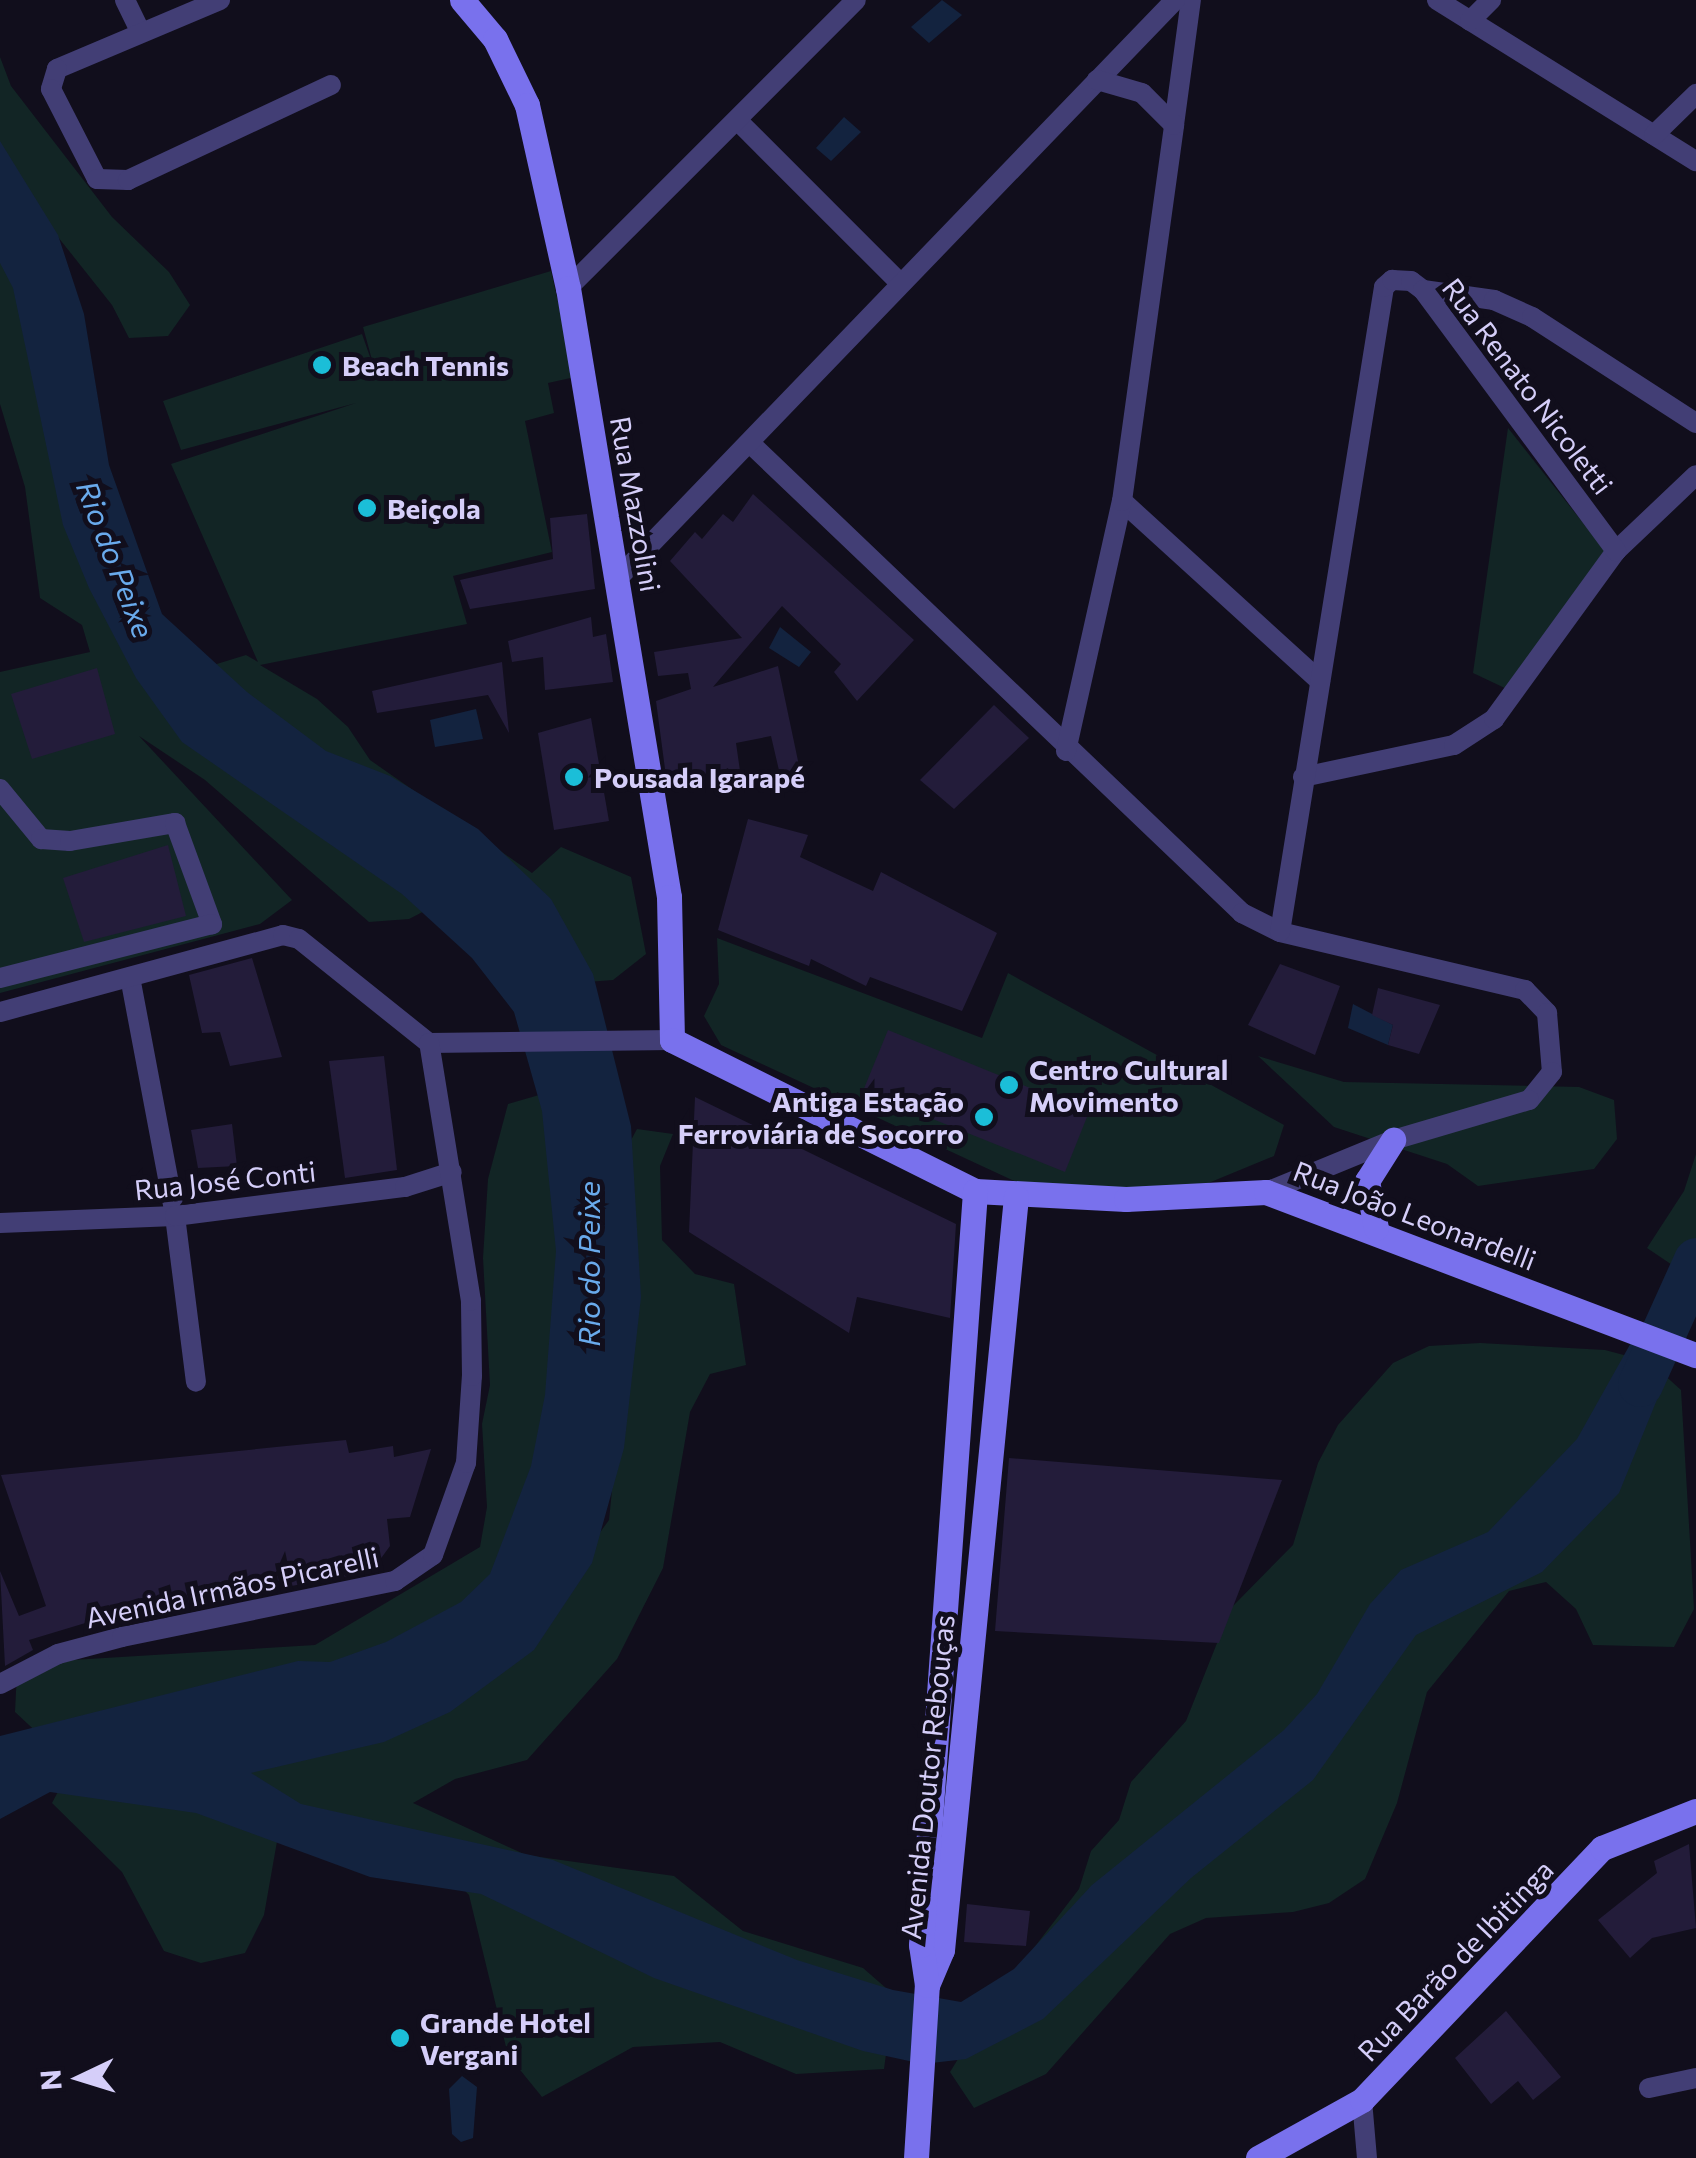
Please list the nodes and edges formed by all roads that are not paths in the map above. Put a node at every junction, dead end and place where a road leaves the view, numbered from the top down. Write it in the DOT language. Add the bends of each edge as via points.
graph roads {
  1 [pos="125,0"];
  2 [pos="220,0"];
  3 [pos="462,0"];
  4 [pos="856,0"];
  5 [pos="1175,0"];
  6 [pos="1191,0"];
  7 [pos="1436,0"];
  8 [pos="1491,0"];
  9 [pos="1470,21"];
  10 [pos="140,30"];
  11 [pos="1097,80"];
  12 [pos="330,86"];
  13 [pos="1696,94"];
  14 [pos="737,120"];
  15 [pos="1174,125"];
  16 [pos="1654,136"];
  17 [pos="1696,161"];
  18 [pos="899,282"];
  19 [pos="568,288"];
  20 [pos="1423,290"];
  21 [pos="1696,422"];
  22 [pos="752,445"];
  23 [pos="1696,476"];
  24 [pos="1122,501"];
  25 [pos="1616,551"];
  26 [pos="619,577"];
  27 [pos="1320,682"];
  28 [pos="1066,751"];
  29 [pos="1303,777"];
  30 [pos="0,789"];
  31 [pos="1280,932"];
  32 [pos="130,977"];
  33 [pos="0,978"];
  34 [pos="0,1012"];
  35 [pos="672,1040"];
  36 [pos="429,1043"];
  37 [pos="1393,1140"];
  38 [pos="452,1172"];
  39 [pos="975,1190"];
  40 [pos="1266,1192"];
  41 [pos="1016,1197"];
  42 [pos="174,1216"];
  43 [pos="0,1223"];
  44 [pos="1376,1228"];
  45 [pos="966,1350"];
  46 [pos="999,1351"];
  47 [pos="1692,1353"];
  48 [pos="196,1382"];
  49 [pos="943,1641"];
  50 [pos="971,1644"];
  51 [pos="0,1684"];
  52 [pos="1696,1811"];
  53 [pos="942,1815"];
  54 [pos="1696,2078"];
  55 [pos="1649,2088"];
  56 [pos="1362,2100"];
  57 [pos="916,2158"];
  58 [pos="1258,2158"];
  59 [pos="1367,2158"];
  1 -- 10 [label="street"];
  2 -- 10 [label="street"];
  3 -- 19 [label="street, Rua Mazzolini" via="495,39 527,105"];
  4 -- 14 [label="street"];
  5 -- 11 [label="street"];
  6 -- 15 [label="street"];
  7 -- 9 [label="street"];
  8 -- 9 [label="street"];
  9 -- 16 [label="street"];
  10 -- 12 [label="street" via="66,60 52,88 86,167 108,184"];
  11 -- 15 [label="street" via="1142,93"];
  11 -- 18 [label="street"];
  13 -- 16 [label="street"];
  14 -- 18 [label="street"];
  14 -- 19 [label="street"];
  15 -- 24 [label="street"];
  16 -- 17 [label="street"];
  18 -- 22 [label="street"];
  19 -- 26 [label="street, Rua Mazzolini"];
  20 -- 21 [label="street" via="1478,296 1532,317"];
  20 -- 25 [label="street, Rua Renato Nicoletti"];
  20 -- 27 [label="street, Rua Renato Nicoletti" via="1401,278 1384,287"];
  22 -- 26 [label="street"];
  22 -- 28 [label="street"];
  23 -- 25 [label="street"];
  24 -- 27 [label="street"];
  24 -- 28 [label="street"];
  25 -- 29 [label="street" via="1494,719 1454,745"];
  26 -- 35 [label="street, Rua Mazzolini" via="669,896"];
  27 -- 29 [label="street"];
  28 -- 31 [label="street" via="1202,880 1242,913"];
  29 -- 31 [label="street"];
  30 -- 33 [label="street" via="42,839 70,841 174,823 212,924"];
  31 -- 37 [label="street" via="1525,990 1547,1013 1552,1072 1529,1100"];
  32 -- 34 [label="street"];
  32 -- 36 [label="street" via="283,935 299,939"];
  32 -- 42 [label="street"];
  35 -- 36 [label="street"];
  35 -- 39 [label="street, Rua João Leonardelli"];
  36 -- 38 [label="street, Avenida Irmãos Picarelli"];
  37 -- 40 [label="street"];
  37 -- 44 [label="street" via="1366,1181"];
  38 -- 42 [label="street, Rua José Conti" via="405,1187"];
  38 -- 51 [label="street, Avenida Irmãos Picarelli" via="471,1301 472,1376 466,1463 434,1555 394,1581 122,1637 58,1654"];
  39 -- 41 [label="street, Rua João Leonardelli"];
  39 -- 45 [label="street, Avenida Doutor Rebouças"];
  40 -- 41 [label="street, Rua João Leonardelli"];
  40 -- 44 [label="street, Rua João Leonardelli"];
  41 -- 46 [label="street, Avenida Doutor Rebouças"];
  42 -- 43 [label="street, Rua José Conti"];
  42 -- 48 [label="street"];
  44 -- 47 [label="street, Rua João Leonardelli"];
  45 -- 46 [label="street"];
  45 -- 49 [label="street, Avenida Doutor Rebouças"];
  46 -- 50 [label="street, Avenida Doutor Rebouças"];
  49 -- 50 [label="street"];
  49 -- 53 [label="street, Avenida Doutor Rebouças"];
  50 -- 53 [label="street, Avenida Doutor Rebouças"];
  52 -- 56 [label="street, Rua Barão de Ibitinga" via="1602,1848"];
  53 -- 57 [label="street, Avenida Doutor Rebouças" via="942,1950 926,1991"];
  54 -- 55 [label="street"];
  56 -- 58 [label="street, Rua Barão de Ibitinga"];
  56 -- 59 [label="street"];
}
